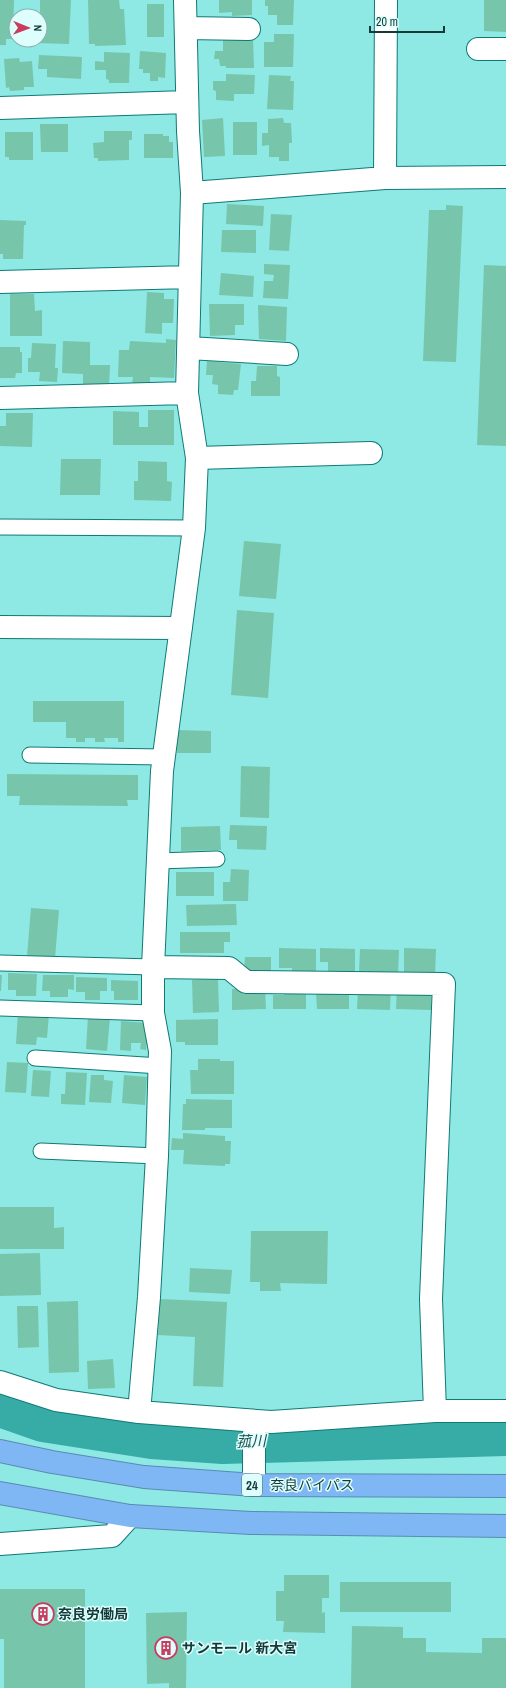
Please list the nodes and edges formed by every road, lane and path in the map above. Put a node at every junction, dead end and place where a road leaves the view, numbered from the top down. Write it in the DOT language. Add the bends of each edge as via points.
graph roads {
  1 [pos="185,0"];
  2 [pos="386,1"];
  3 [pos="186,28"];
  4 [pos="249,29"];
  5 [pos="478,49"];
  6 [pos="506,49"];
  7 [pos="187,102"];
  8 [pos="0,108"];
  9 [pos="506,177"];
  10 [pos="385,178"];
  11 [pos="192,193"];
  12 [pos="190,276"];
  13 [pos="0,282"];
  14 [pos="189,348"];
  15 [pos="287,354"];
  16 [pos="187,394"];
  17 [pos="0,398"];
  18 [pos="371,453"];
  19 [pos="197,458"];
  20 [pos="0,527"];
  21 [pos="194,528"];
  22 [pos="0,627"];
  23 [pos="181,628"];
  24 [pos="30,754"];
  25 [pos="164,757"];
  26 [pos="217,859"];
  27 [pos="158,861"];
  28 [pos="0,963"];
  29 [pos="153,967"];
  30 [pos="0,1008"];
  31 [pos="153,1013"];
  32 [pos="35,1058"];
  33 [pos="160,1066"];
  34 [pos="41,1151"];
  35 [pos="157,1156"];
  36 [pos="0,1382"];
  37 [pos="435,1411"];
  38 [pos="506,1411"];
  39 [pos="139,1412"];
  40 [pos="254,1422"];
  41 [pos="0,1451"];
  42 [pos="254,1484"];
  43 [pos="506,1486"];
  44 [pos="0,1493"];
  45 [pos="130,1516"];
  46 [pos="506,1526"];
  47 [pos="0,1544"];
  1 -- 3 [label="street"];
  2 -- 10 [label="street"];
  3 -- 4 [label="street"];
  3 -- 7 [label="street"];
  5 -- 6 [label="street"];
  7 -- 8 [label="street"];
  7 -- 11 [label="street"];
  9 -- 10 [label="street"];
  10 -- 11 [label="street"];
  11 -- 12 [label="street"];
  12 -- 13 [label="street"];
  12 -- 14 [label="street"];
  14 -- 15 [label="street"];
  14 -- 16 [label="street"];
  16 -- 17 [label="street"];
  16 -- 19 [label="street"];
  18 -- 19 [label="street"];
  19 -- 21 [label="street"];
  20 -- 21 [label="lane"];
  21 -- 23 [label="street"];
  22 -- 23 [label="street"];
  23 -- 25 [label="street"];
  24 -- 25 [label="lane"];
  25 -- 27 [label="street"];
  26 -- 27 [label="lane"];
  27 -- 29 [label="street"];
  28 -- 29 [label="lane"];
  29 -- 31 [label="street"];
  29 -- 37 [label="street" via="229,968 246,982 444,984 431,1299"];
  30 -- 31 [label="lane"];
  31 -- 33 [label="street"];
  32 -- 33 [label="lane"];
  33 -- 35 [label="street"];
  34 -- 35 [label="lane"];
  35 -- 39 [label="street"];
  36 -- 39 [label="street" via="56,1400"];
  37 -- 38 [label="street"];
  37 -- 40 [label="street"];
  39 -- 40 [label="street"];
  40 -- 42 [label="street"];
  41 -- 42 [label="highway, 奈良バイパス / 24" via="144,1477"];
  42 -- 43 [label="highway, 奈良バイパス / 24"];
  44 -- 45 [label="highway"];
  45 -- 46 [label="highway" via="250,1523"];
  45 -- 47 [label="street" via="112,1536"];
}
